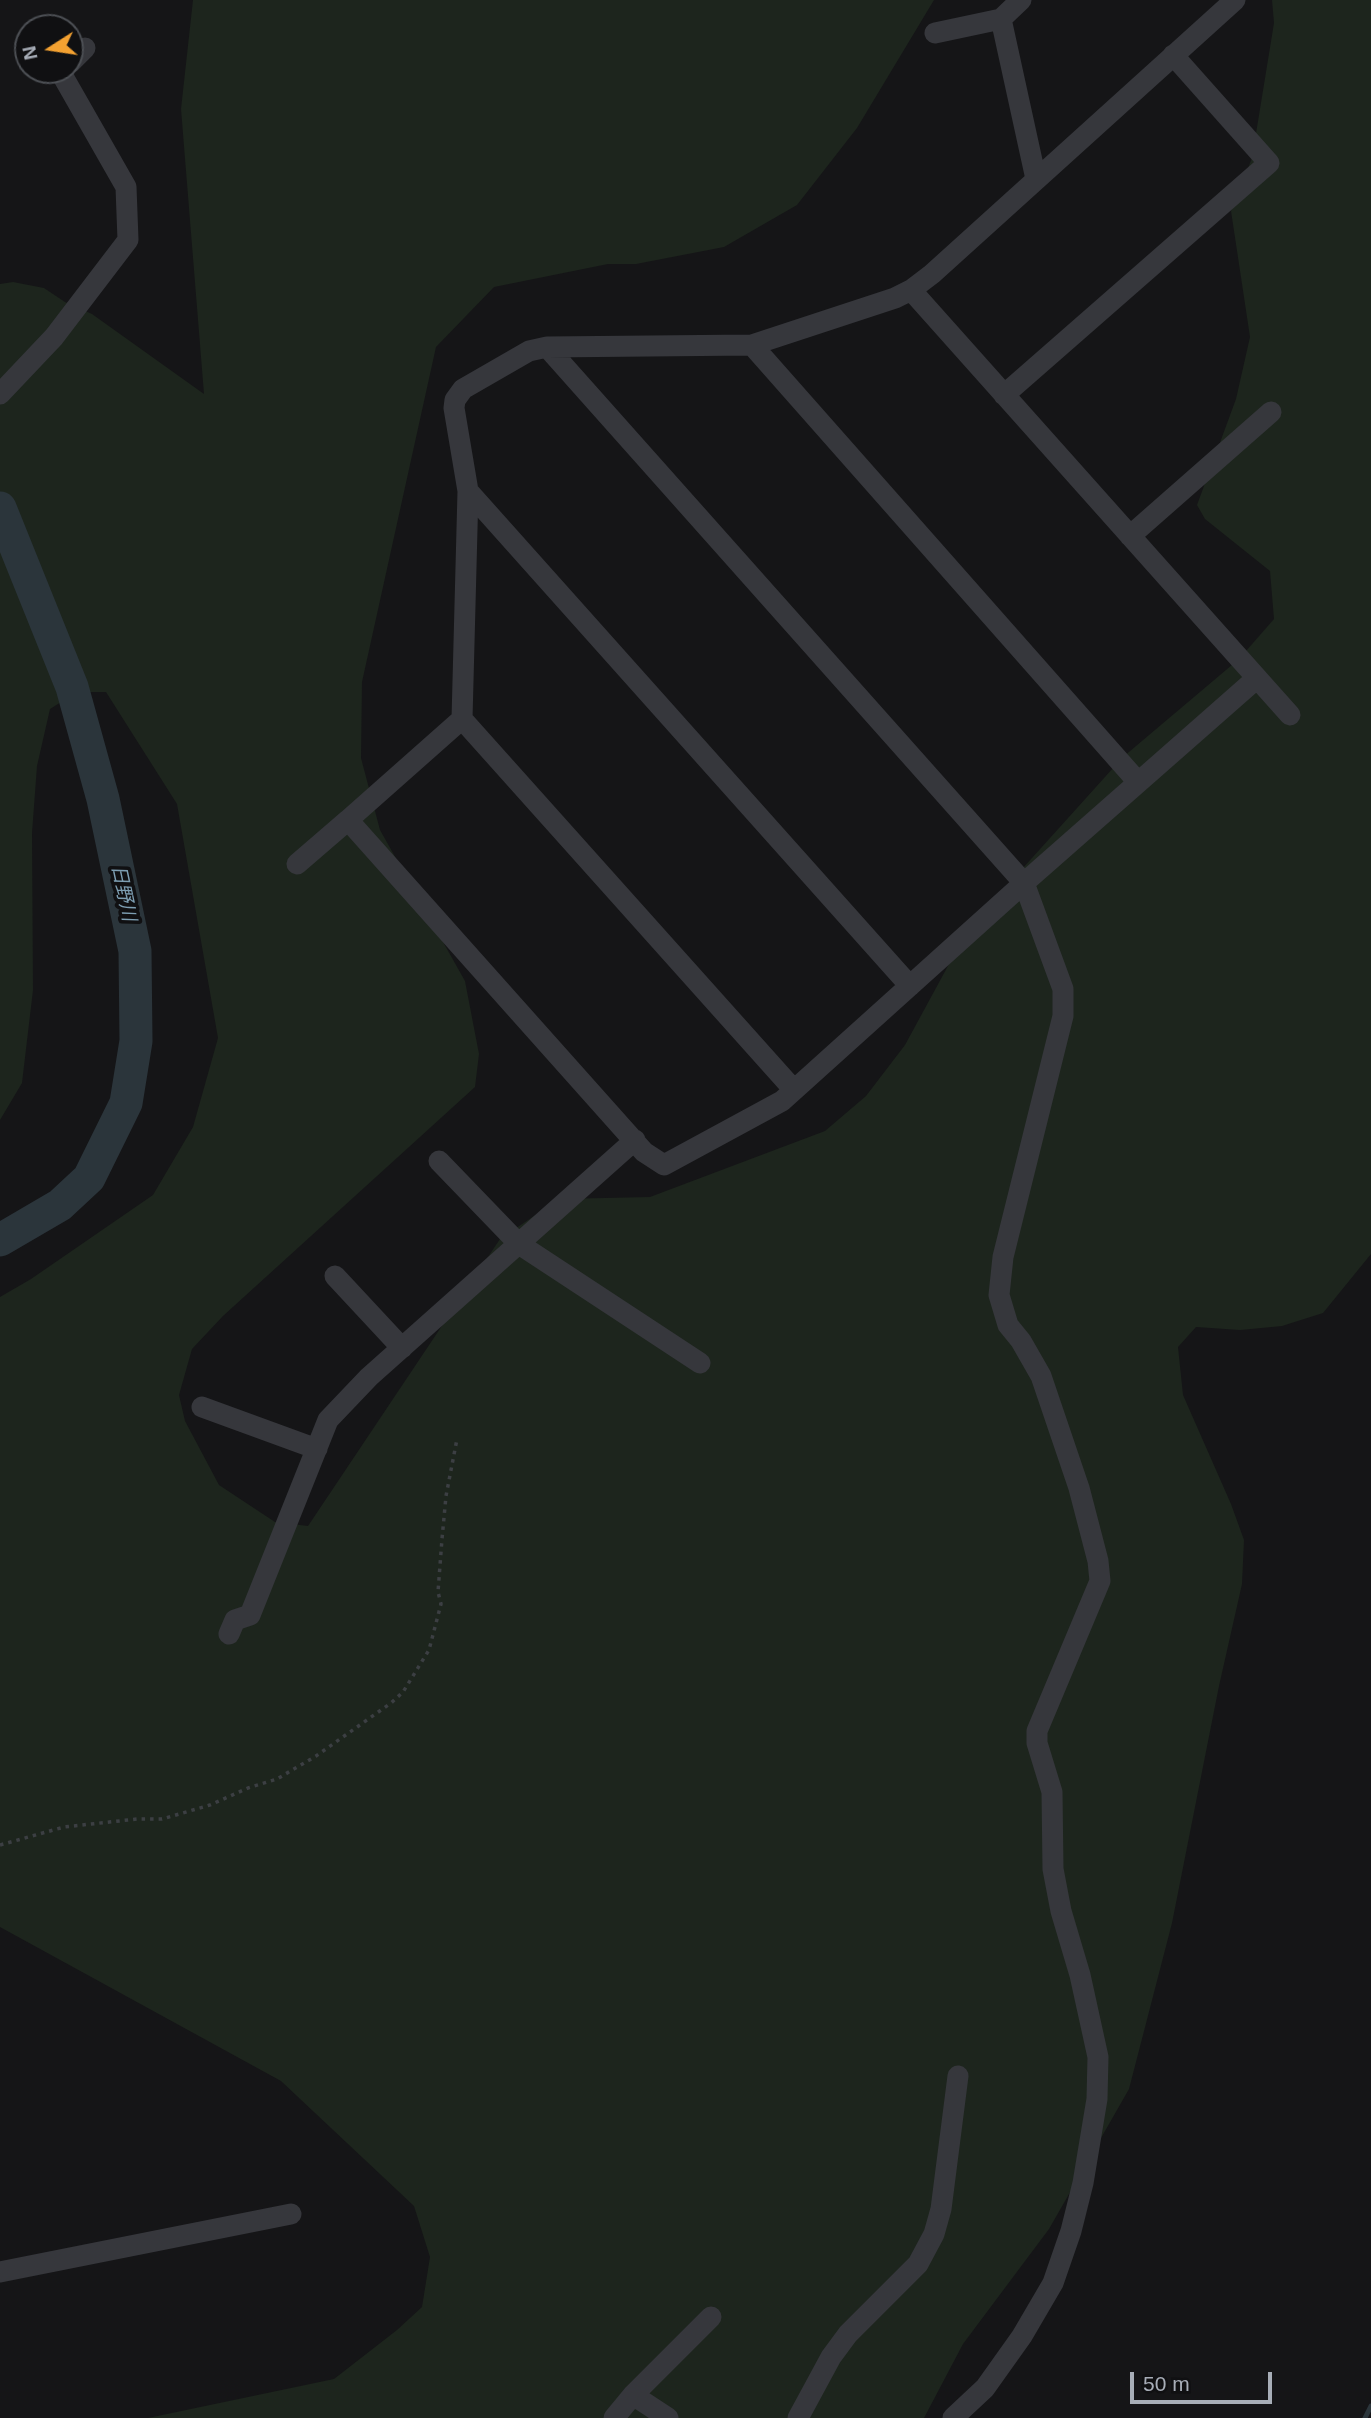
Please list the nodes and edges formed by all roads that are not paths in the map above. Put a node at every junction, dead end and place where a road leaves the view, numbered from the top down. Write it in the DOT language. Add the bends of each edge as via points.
graph roads {
  1 [pos="1021,0"];
  2 [pos="1235,0"];
  3 [pos="1001,19"];
  4 [pos="935,33"];
  5 [pos="1173,55"];
  6 [pos="67,84"];
  7 [pos="1036,180"];
  8 [pos="911,290"];
  9 [pos="752,345"];
  10 [pos="547,347"];
  11 [pos="0,394"];
  12 [pos="1004,395"];
  13 [pos="1271,412"];
  14 [pos="467,491"];
  15 [pos="1130,536"];
  16 [pos="1257,678"];
  17 [pos="1290,715"];
  18 [pos="462,719"];
  19 [pos="1138,782"];
  20 [pos="348,820"];
  21 [pos="297,864"];
  22 [pos="1024,883"];
  23 [pos="910,986"];
  24 [pos="794,1090"];
  25 [pos="635,1140"];
  26 [pos="439,1161"];
  27 [pos="519,1244"];
  28 [pos="335,1276"];
  29 [pos="402,1348"];
  30 [pos="700,1363"];
  31 [pos="202,1407"];
  32 [pos="317,1449"];
  33 [pos="229,1634"];
  34 [pos="958,2076"];
  35 [pos="291,2214"];
  36 [pos="0,2272"];
  37 [pos="711,2317"];
  38 [pos="633,2395"];
  39 [pos="614,2418"];
  40 [pos="668,2418"];
  41 [pos="798,2418"];
  42 [pos="953,2418"];
  1 -- 3 [label="street"];
  2 -- 5 [label="street"];
  3 -- 4 [label="street"];
  3 -- 7 [label="street"];
  5 -- 7 [label="street"];
  5 -- 12 [label="street" via="1269,163"];
  6 -- 11 [label="street" via="126,187 128,240 54,337"];
  7 -- 8 [label="street"];
  8 -- 9 [label="street"];
  8 -- 12 [label="street"];
  9 -- 10 [label="street"];
  9 -- 19 [label="street"];
  10 -- 14 [label="street" via="528,351 464,389 455,400"];
  10 -- 22 [label="street"];
  12 -- 15 [label="street"];
  13 -- 15 [label="street"];
  14 -- 18 [label="street"];
  14 -- 23 [label="street"];
  15 -- 16 [label="street"];
  16 -- 17 [label="street"];
  16 -- 19 [label="street"];
  18 -- 20 [label="street"];
  18 -- 24 [label="street"];
  19 -- 22 [label="street"];
  20 -- 21 [label="street"];
  20 -- 25 [label="street"];
  22 -- 23 [label="street"];
  22 -- 42 [label="street" via="1060,977 1064,1002 1003,1257 999,1295 1008,1325 1041,1376 1098,1561 1100,1581 1037,1731 1052,1792 1053,1868 1059,1901 1098,2057 1097,2099 1083,2183 1053,2283 985,2388"];
  23 -- 24 [label="street"];
  24 -- 25 [label="street" via="782,1101 664,1164"];
  25 -- 27 [label="street"];
  26 -- 27 [label="street"];
  27 -- 29 [label="street"];
  27 -- 30 [label="street"];
  28 -- 29 [label="street"];
  29 -- 32 [label="street" via="328,1420"];
  31 -- 32 [label="street"];
  32 -- 33 [label="street" via="250,1615 235,1620"];
  34 -- 41 [label="street" via="934,2234 918,2264 831,2357"];
  35 -- 36 [label="street"];
  37 -- 38 [label="street"];
  38 -- 39 [label="street"];
  38 -- 40 [label="street"];
}
